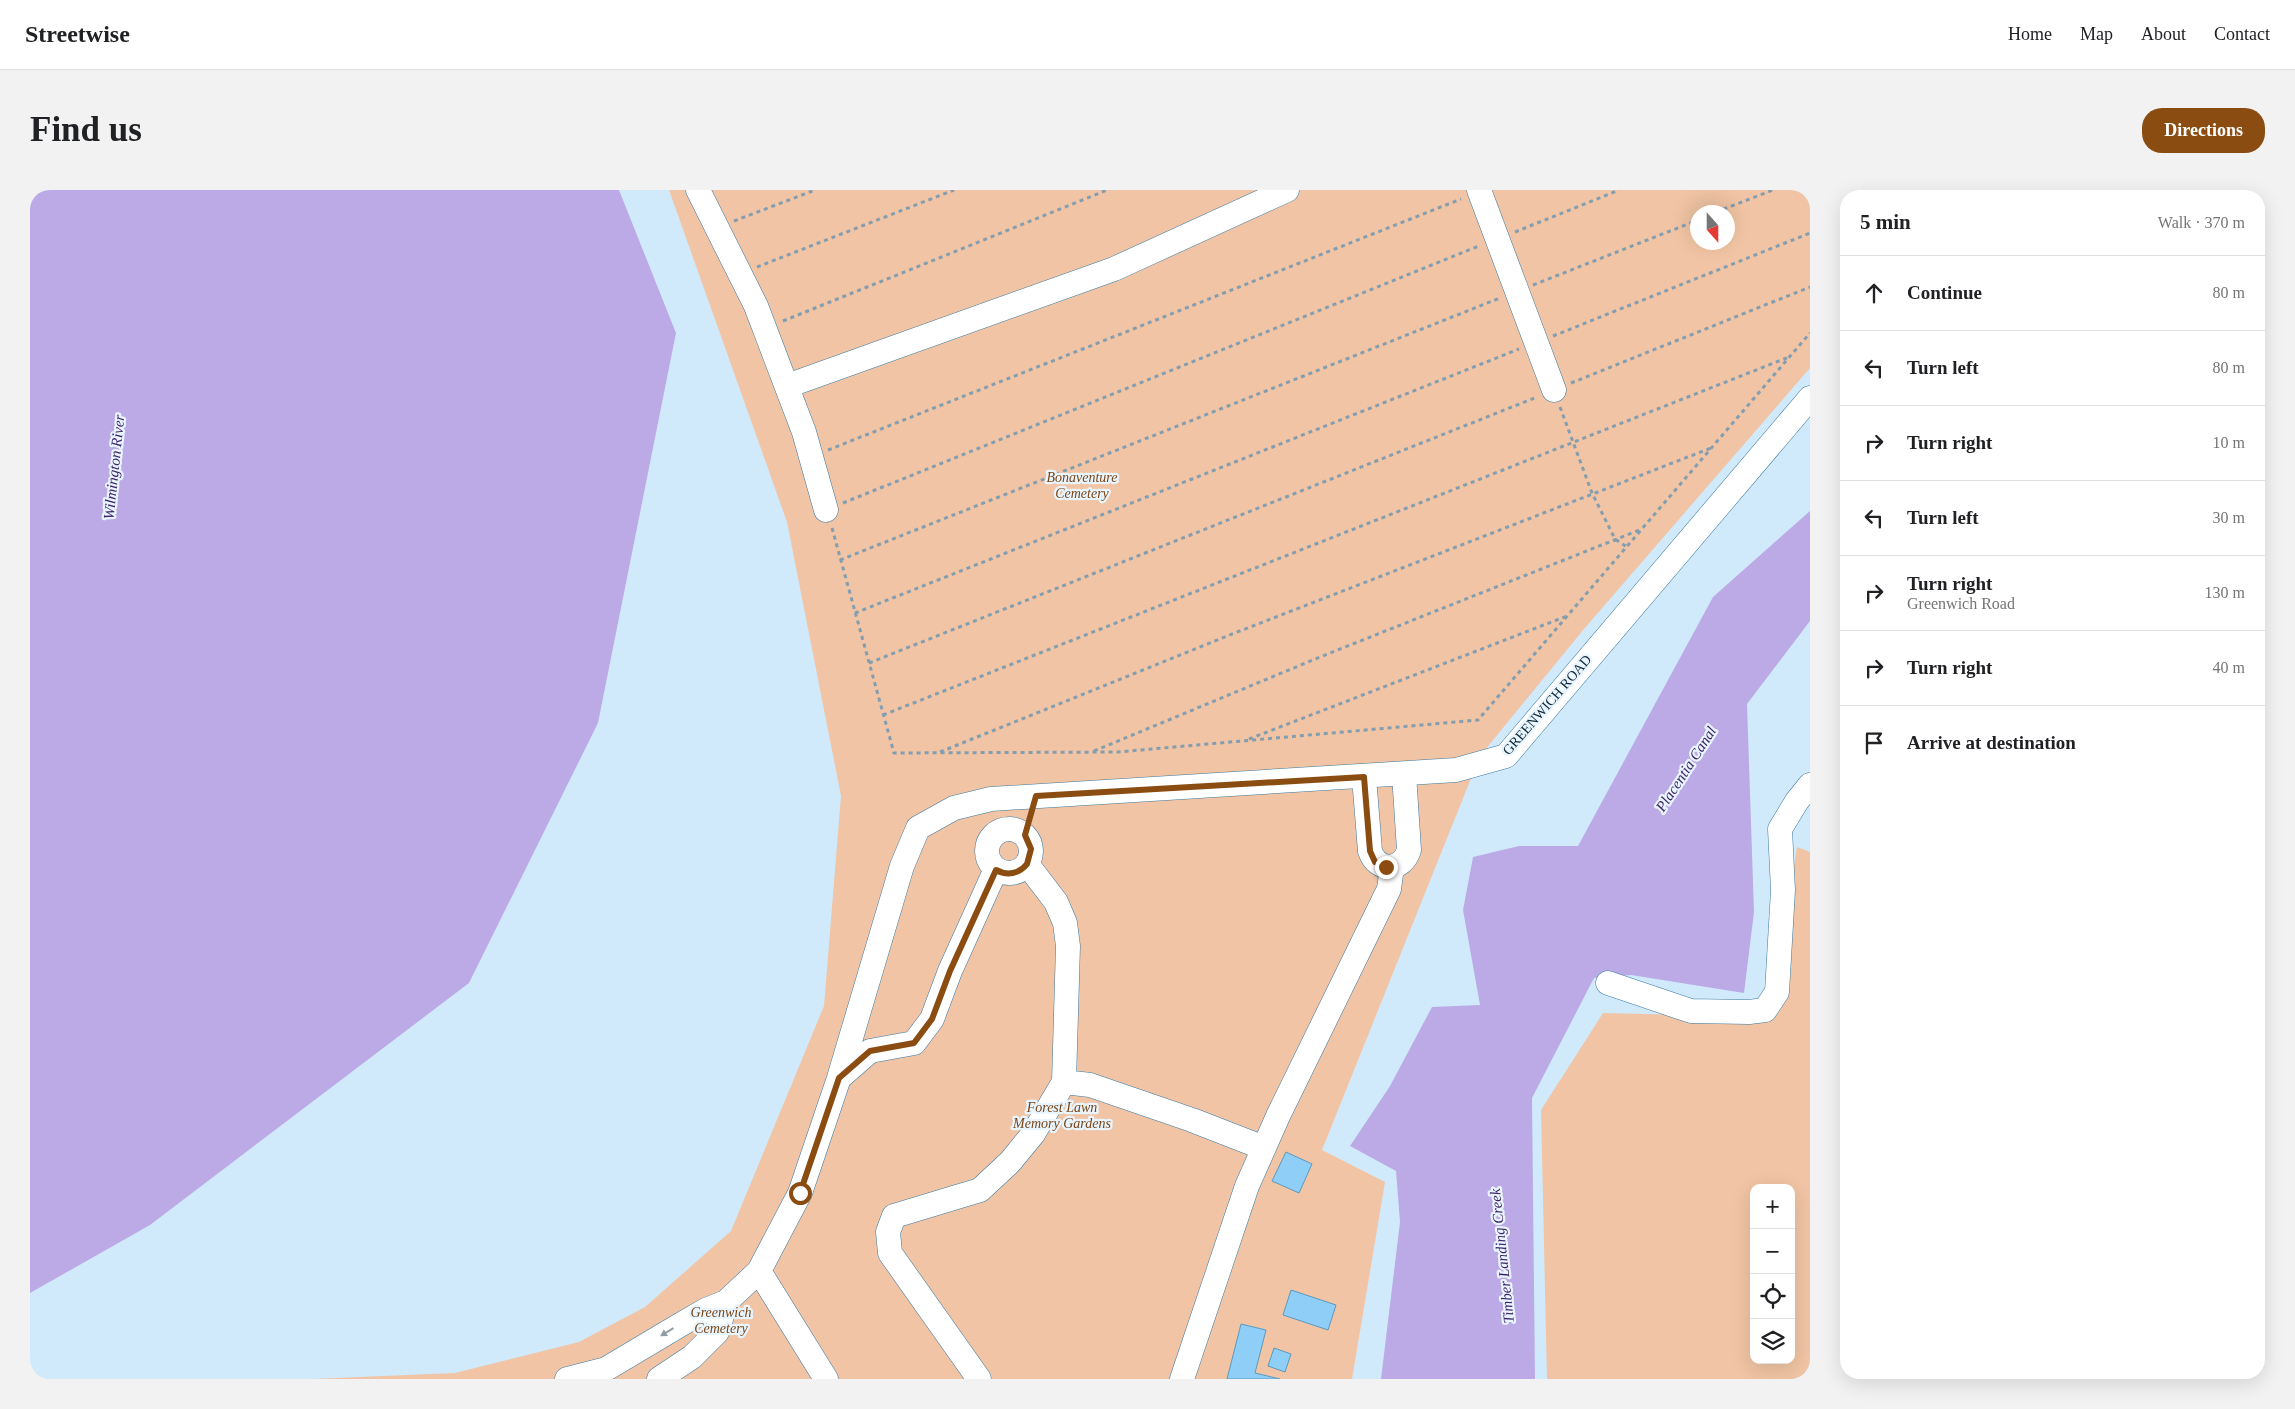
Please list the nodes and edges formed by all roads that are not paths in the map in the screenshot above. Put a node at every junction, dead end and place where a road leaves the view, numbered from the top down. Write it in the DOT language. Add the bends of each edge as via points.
graph roads {
  1 [pos="698,190"];
  2 [pos="1287,190"];
  3 [pos="1479,191"];
  4 [pos="787,386"];
  5 [pos="1554,390"];
  6 [pos="1810,398"];
  7 [pos="826,510"];
  8 [pos="1404,774"];
  9 [pos="1364,777"];
  10 [pos="1810,785"];
  11 [pos="1036,796"];
  12 [pos="991,799"];
  13 [pos="1025,835"];
  14 [pos="990,838"];
  15 [pos="1027,864"];
  16 [pos="1392,867"];
  17 [pos="996,870"];
  18 [pos="1608,983"];
  19 [pos="839,1078"];
  20 [pos="1064,1082"];
  21 [pos="1264,1148"];
  22 [pos="758,1271"];
  23 [pos="726,1302"];
  24 [pos="567,1379"];
  25 [pos="659,1379"];
  26 [pos="826,1379"];
  27 [pos="979,1379"];
  28 [pos="1182,1379"];
  1 -- 4 [label="street" via="740,274"];
  2 -- 4 [label="street" via="1114,269"];
  3 -- 5 [label="street"];
  4 -- 7 [label="street"];
  6 -- 8 [label="street, GREENWICH ROAD" via="1506,756 1456,770"];
  8 -- 9 [label="street, GREENWICH ROAD"];
  8 -- 16 [label="street" via="1409,850 1403,861"];
  9 -- 11 [label="street, GREENWICH ROAD"];
  9 -- 16 [label="street" via="1370,851 1380,865"];
  10 -- 18 [label="street" via="1796,801 1780,829 1783,890 1777,992 1765,1010 1691,1010"];
  11 -- 12 [label="street, GREENWICH ROAD"];
  11 -- 13 [label="street"];
  12 -- 14 [label="street"];
  12 -- 19 [label="street, GREENWICH ROAD" via="954,808 918,828 902,866"];
  13 -- 14 [label="street" via="1015,829 1007,829"];
  13 -- 15 [label="street" via="1031,849"];
  14 -- 17 [label="street" via="987,857"];
  15 -- 17 [label="street" via="1015,873"];
  15 -- 20 [label="street" via="1056,902 1065,924 1068,946"];
  16 -- 21 [label="street" via="1389,889"];
  17 -- 19 [label="street" via="932,1019 914,1043 870,1051"];
  19 -- 22 [label="street, GREENWICH ROAD" via="800,1193"];
  20 -- 21 [label="street" via="1090,1085"];
  20 -- 27 [label="street" via="1033,1134 1010,1162 980,1190 894,1216 888,1232 890,1253"];
  21 -- 28 [label="street"];
  22 -- 23 [label="street, GREENWICH ROAD"];
  22 -- 26 [label="street"];
  23 -- 24 [label="street, one-way" via="706,1310 606,1369"];
  23 -- 25 [label="street" via="717,1332 692,1357"];
}
